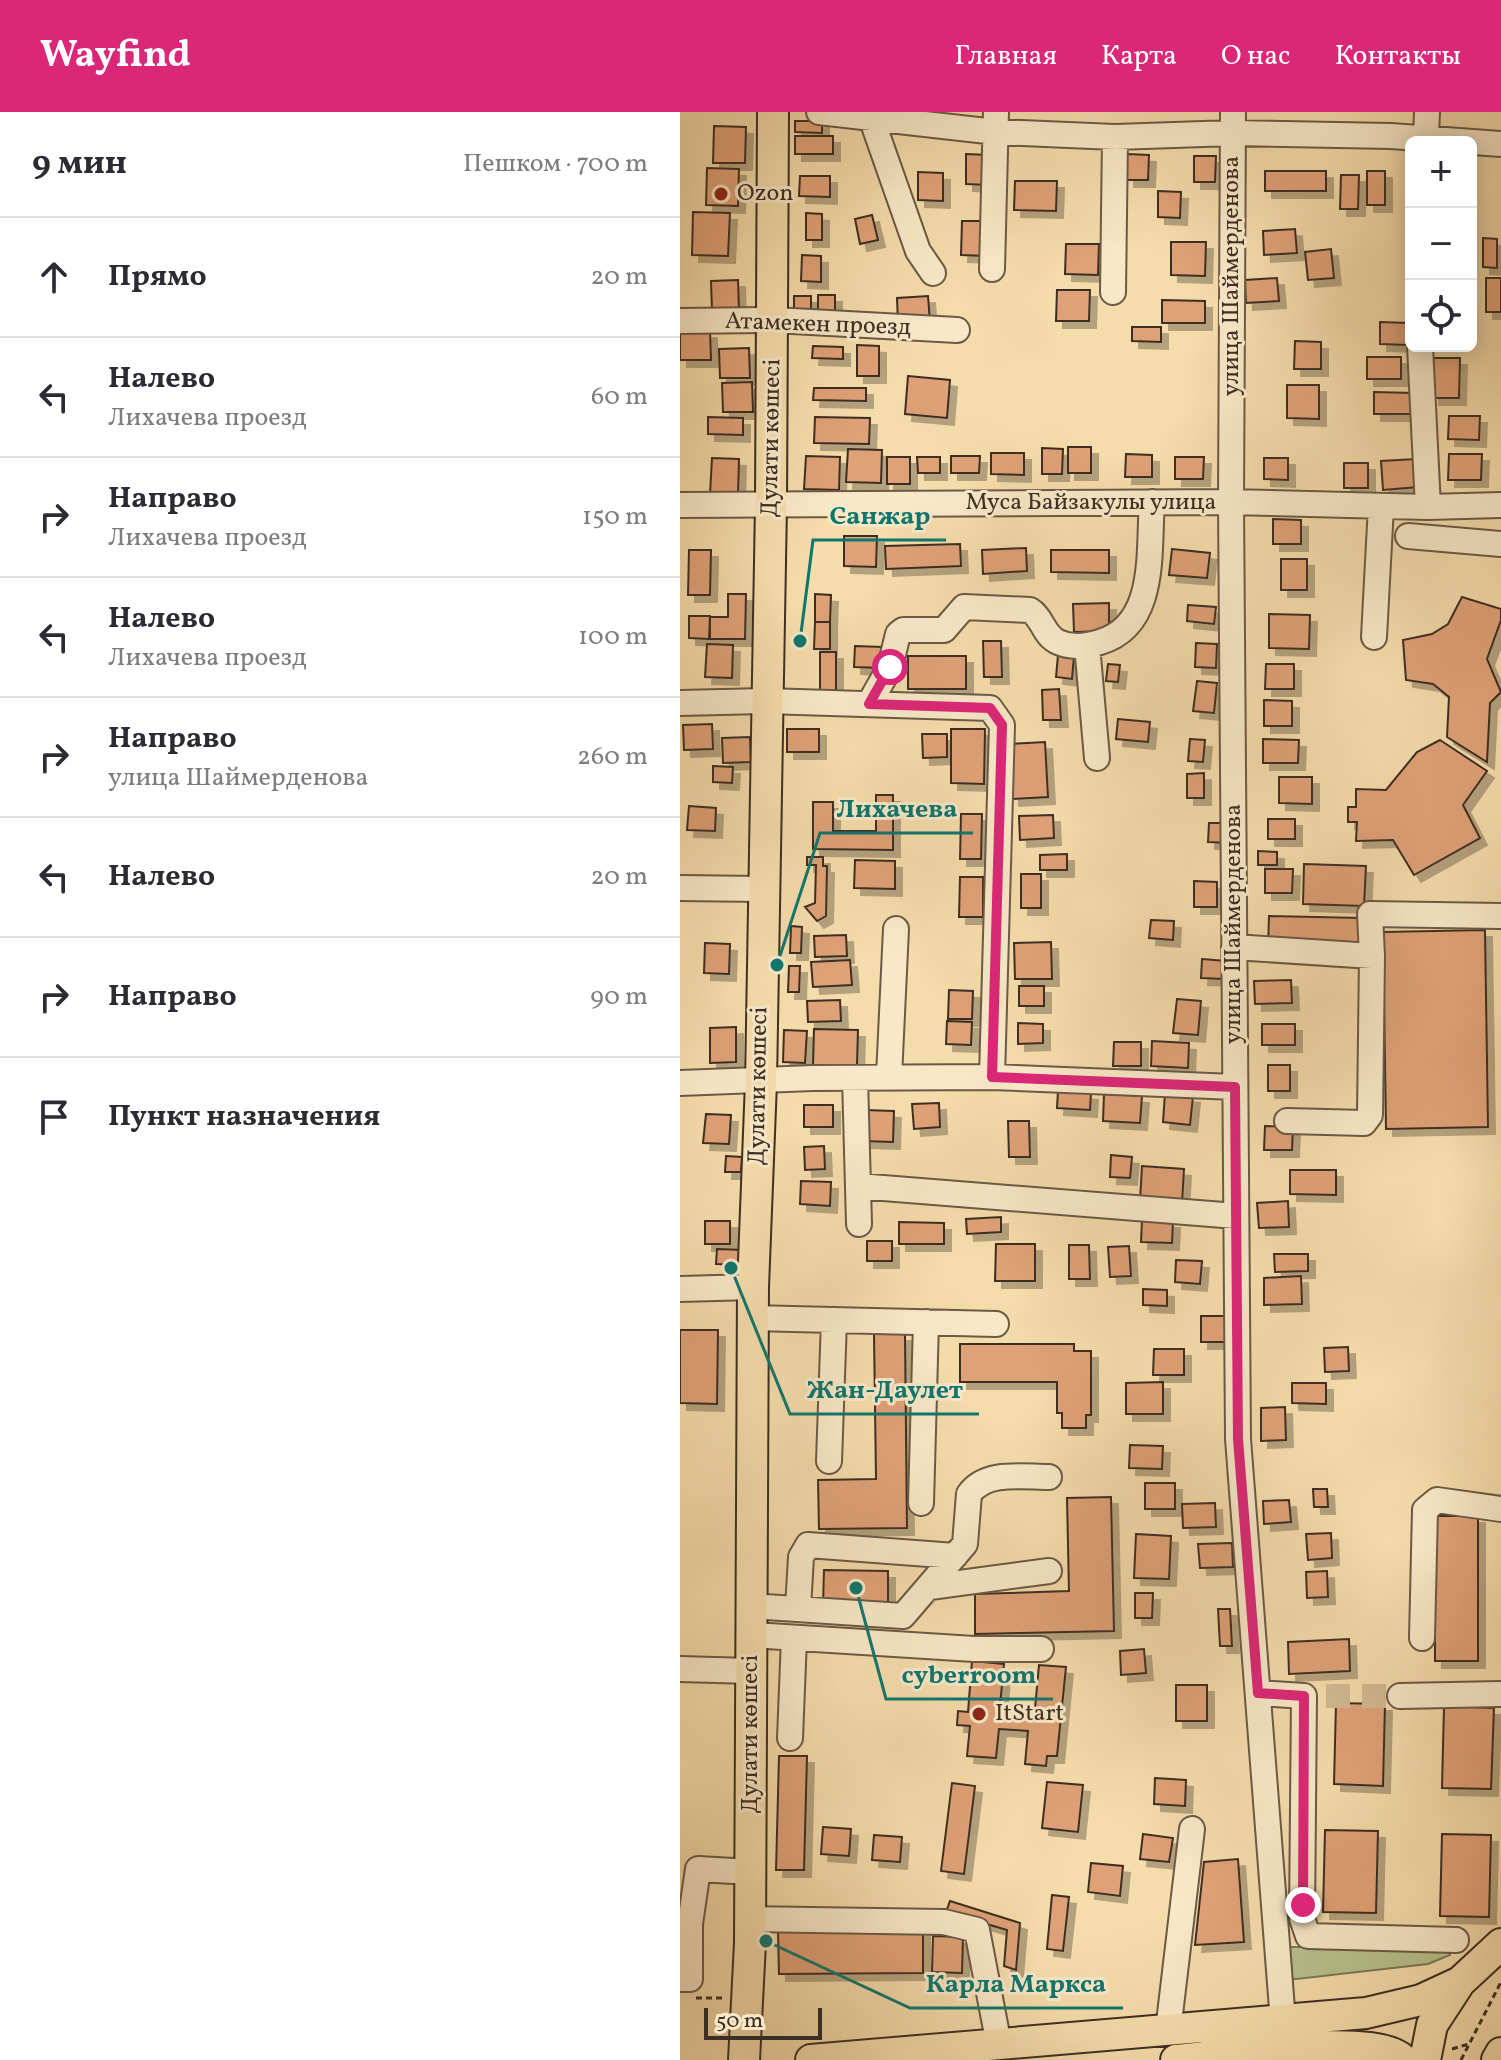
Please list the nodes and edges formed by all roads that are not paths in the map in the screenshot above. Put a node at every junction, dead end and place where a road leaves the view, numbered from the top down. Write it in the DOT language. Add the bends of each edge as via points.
graph roads {
  1 [pos="773,112"];
  2 [pos="819,112"];
  3 [pos="1427,112"];
  4 [pos="872,120"];
  5 [pos="996,122"];
  6 [pos="1233,123"];
  7 [pos="1405,136"];
  8 [pos="1426,136"];
  9 [pos="1115,137"];
  10 [pos="1477,142"];
  11 [pos="1501,144"];
  12 [pos="992,269"];
  13 [pos="933,273"];
  14 [pos="1113,292"];
  15 [pos="774,320"];
  16 [pos="680,321"];
  17 [pos="957,330"];
  18 [pos="1420,352"];
  19 [pos="1152,502"];
  20 [pos="1231,502"];
  21 [pos="771,504"];
  22 [pos="680,505"];
  23 [pos="1501,505"];
  24 [pos="1381,506"];
  25 [pos="1428,507"];
  26 [pos="1408,536"];
  27 [pos="1501,544"];
  28 [pos="1374,637"];
  29 [pos="1087,645"];
  30 [pos="766,701"];
  31 [pos="680,703"];
  32 [pos="869,704"];
  33 [pos="1097,758"];
  34 [pos="680,888"];
  35 [pos="762,889"];
  36 [pos="1501,916"];
  37 [pos="896,929"];
  38 [pos="1234,947"];
  39 [pos="1372,956"];
  40 [pos="889,1077"];
  41 [pos="992,1077"];
  42 [pos="855,1078"];
  43 [pos="761,1082"];
  44 [pos="680,1083"];
  45 [pos="1235,1087"];
  46 [pos="1287,1121"];
  47 [pos="858,1186"];
  48 [pos="1236,1216"];
  49 [pos="859,1224"];
  50 [pos="753,1287"];
  51 [pos="680,1289"];
  52 [pos="753,1318"];
  53 [pos="834,1320"];
  54 [pos="926,1322"];
  55 [pos="996,1324"];
  56 [pos="829,1461"];
  57 [pos="1049,1477"];
  58 [pos="921,1503"];
  59 [pos="1501,1509"];
  60 [pos="955,1556"];
  61 [pos="1049,1571"];
  62 [pos="930,1587"];
  63 [pos="798,1608"];
  64 [pos="752,1621"];
  65 [pos="794,1638"];
  66 [pos="1422,1638"];
  67 [pos="1041,1649"];
  68 [pos="680,1669"];
  69 [pos="751,1671"];
  70 [pos="1258,1693"];
  71 [pos="1501,1694"];
  72 [pos="1400,1696"];
  73 [pos="790,1738"];
  74 [pos="1192,1829"];
  75 [pos="751,1872"];
  76 [pos="750,1919"];
  77 [pos="1277,1936"];
  78 [pos="1308,1936"];
  79 [pos="1456,1940"];
  80 [pos="1501,1944"];
  81 [pos="1460,1982"];
  82 [pos="687,1989"];
  83 [pos="1283,2022"];
  84 [pos="999,2045"];
  85 [pos="1172,2046"];
  86 [pos="1501,2053"];
  87 [pos="744,2060"];
  88 [pos="811,2060"];
  89 [pos="1403,2060"];
  90 [pos="1425,2060"];
  91 [pos="1497,2060"];
  1 -- 15 [label="main road, Дулати көшесі"];
  2 -- 4 [label="street"];
  3 -- 8 [label="street"];
  4 -- 5 [label="street"];
  4 -- 13 [label="street" via="918,251"];
  5 -- 9 [label="street"];
  5 -- 12 [label="street"];
  6 -- 7 [label="street"];
  6 -- 9 [label="street"];
  6 -- 20 [label="street, улица Шаймерденова"];
  9 -- 14 [label="street"];
  10 -- 11 [label="street"];
  15 -- 16 [label="street, Атамекен проезд"];
  15 -- 17 [label="street, Атамекен проезд"];
  15 -- 21 [label="main road, Дулати көшесі"];
  18 -- 25 [label="street"];
  19 -- 20 [label="street, Муса Байзакулы улица"];
  19 -- 21 [label="street, Муса Байзакулы улица"];
  19 -- 29 [label="street" via="1142,607 1119,634"];
  20 -- 24 [label="street, Муса Байзакулы улица"];
  20 -- 38 [label="street, улица Шаймерденова"];
  21 -- 22 [label="street, Муса Байзакулы улица"];
  21 -- 30 [label="main road, Дулати көшесі"];
  23 -- 25 [label="street, Муса Байзакулы улица"];
  24 -- 25 [label="street, Муса Байзакулы улица"];
  24 -- 28 [label="street"];
  26 -- 27 [label="street"];
  29 -- 32 [label="street" via="1057,641 1030,610 964,607 944,630 898,634 890,667"];
  29 -- 33 [label="street"];
  30 -- 31 [label="street"];
  30 -- 32 [label="street"];
  30 -- 35 [label="main road, Дулати көшесі"];
  32 -- 41 [label="street" via="990,708 1002,725"];
  34 -- 35 [label="street"];
  35 -- 43 [label="main road, Дулати көшесі"];
  36 -- 39 [label="street" via="1370,914"];
  37 -- 40 [label="street"];
  38 -- 39 [label="street"];
  38 -- 45 [label="street, улица Шаймерденова"];
  39 -- 46 [label="street" via="1370,1115 1364,1123"];
  40 -- 41 [label="street"];
  40 -- 42 [label="street"];
  41 -- 45 [label="street"];
  42 -- 43 [label="street"];
  42 -- 47 [label="street"];
  43 -- 44 [label="street"];
  43 -- 50 [label="main road, Дулати көшесі"];
  45 -- 48 [label="street, улица Шаймерденова"];
  47 -- 48 [label="street"];
  47 -- 49 [label="street"];
  48 -- 70 [label="street, улица Шаймерденова" via="1238,1439"];
  50 -- 51 [label="street"];
  50 -- 52 [label="main road, Дулати көшесі"];
  52 -- 53 [label="street"];
  52 -- 64 [label="main road, Дулати көшесі"];
  53 -- 54 [label="street"];
  53 -- 56 [label="street"];
  54 -- 55 [label="street"];
  54 -- 58 [label="street"];
  57 -- 60 [label="street" via="1004,1476 973,1489 968,1535"];
  59 -- 66 [label="street" via="1437,1500 1425,1510"];
  60 -- 62 [label="street"];
  60 -- 63 [label="street" via="808,1545 801,1557"];
  61 -- 62 [label="street"];
  62 -- 63 [label="street" via="903,1616"];
  63 -- 64 [label="street"];
  64 -- 65 [label="street"];
  64 -- 69 [label="main road, Дулати көшесі"];
  65 -- 67 [label="street"];
  65 -- 73 [label="street"];
  68 -- 69 [label="street"];
  69 -- 75 [label="main road, Дулати көшесі"];
  70 -- 77 [label="street, улица Шаймерденова"];
  70 -- 78 [label="street" via="1315,1696 1302,1918"];
  71 -- 72 [label="street"];
  74 -- 85 [label="street"];
  75 -- 76 [label="main road, Дулати көшесі"];
  75 -- 82 [label="street" via="698,1869"];
  76 -- 84 [label="street" via="944,1922 977,1930"];
  76 -- 87 [label="main road, Дулати көшесі"];
  77 -- 78 [label="street"];
  77 -- 83 [label="street, улица Шаймерденова"];
  78 -- 79 [label="street"];
  80 -- 81 [label="main road"];
  81 -- 83 [label="main road" via="1421,2000 1366,2013"];
  81 -- 90 [label="main road" via="1432,2025"];
  83 -- 85 [label="main road"];
  84 -- 85 [label="main road"];
  84 -- 88 [label="main road"];
  85 -- 89 [label="main road" via="1341,2045 1396,2052"];
  86 -- 91 [label="main road"];
}
